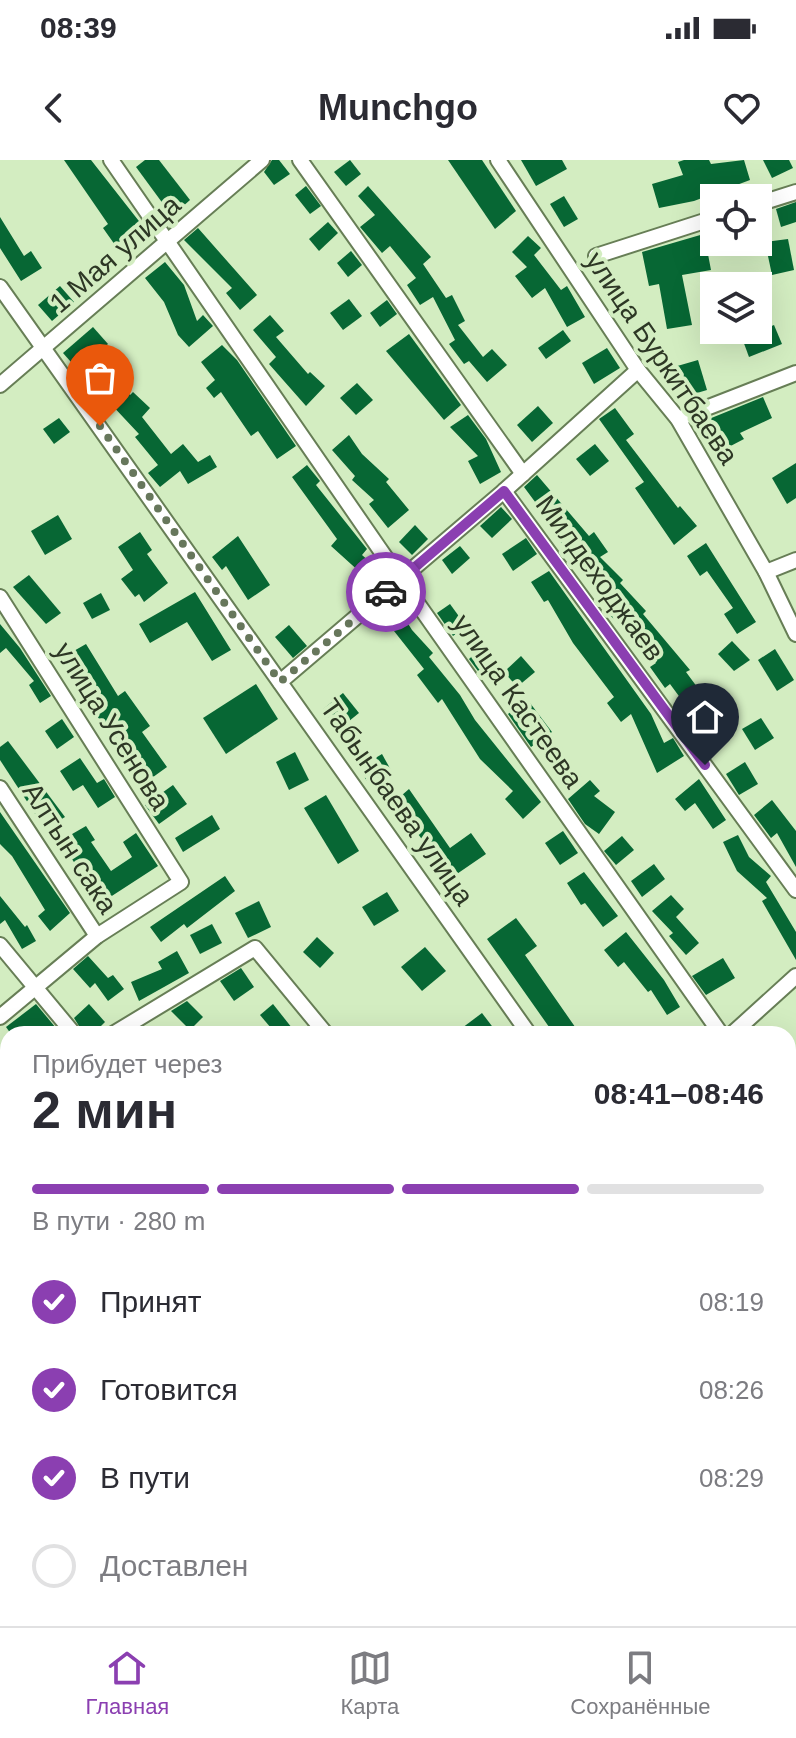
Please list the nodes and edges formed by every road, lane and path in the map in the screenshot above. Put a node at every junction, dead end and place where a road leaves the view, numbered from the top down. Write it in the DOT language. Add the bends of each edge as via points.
graph roads {
  1 [pos="111,160"];
  2 [pos="262,160"];
  3 [pos="300,160"];
  4 [pos="498,160"];
  5 [pos="796,192"];
  6 [pos="772,200"];
  7 [pos="700,223"];
  8 [pos="168,242"];
  9 [pos="596,256"];
  10 [pos="0,287"];
  11 [pos="46,349"];
  12 [pos="638,370"];
  13 [pos="796,373"];
  14 [pos="0,385"];
  15 [pos="678,419"];
  16 [pos="523,474"];
  17 [pos="504,491"];
  18 [pos="796,560"];
  19 [pos="766,572"];
  20 [pos="401,580"];
  21 [pos="0,597"];
  22 [pos="796,634"];
  23 [pos="280,682"];
  24 [pos="0,788"];
  25 [pos="796,890"];
  26 [pos="97,936"];
  27 [pos="0,945"];
  28 [pos="796,976"];
  29 [pos="35,986"];
  30 [pos="0,1017"];
  31 [pos="68,1026"];
  32 [pos="126,1026"];
  33 [pos="319,1026"];
  34 [pos="523,1026"];
  35 [pos="715,1026"];
  36 [pos="741,1026"];
  1 -- 8 [label="street, улица Кастеева"];
  2 -- 8 [label="street, 1 Мая улица"];
  3 -- 16 [label="street, Милдеходжаев"];
  4 -- 12 [label="street, улица Буркитбаева"];
  5 -- 6 [label="street"];
  7 -- 9 [label="street"];
  8 -- 11 [label="street, 1 Мая улица"];
  8 -- 20 [label="street, улица Кастеева"];
  10 -- 11 [label="street, Табынбаева улица"];
  11 -- 14 [label="street, 1 Мая улица"];
  11 -- 23 [label="street, Табынбаева улица"];
  12 -- 15 [label="street, улица Буркитбаева"];
  12 -- 16 [label="street"];
  13 -- 15 [label="street"];
  15 -- 19 [label="street, улица Буркитбаева"];
  16 -- 17 [label="street"];
  17 -- 20 [label="street"];
  17 -- 25 [label="street, Милдеходжаев"];
  18 -- 19 [label="street"];
  19 -- 22 [label="street, улица Буркитбаева"];
  20 -- 23 [label="street"];
  20 -- 35 [label="street, улица Кастеева"];
  21 -- 26 [label="street, улица Усенова" via="181,882"];
  23 -- 34 [label="street, Табынбаева улица"];
  24 -- 26 [label="street, Алтын сака"];
  26 -- 29 [label="street"];
  27 -- 29 [label="street"];
  28 -- 36 [label="street"];
  29 -- 30 [label="street"];
  29 -- 31 [label="street"];
  32 -- 33 [label="street" via="255,948"];
}
